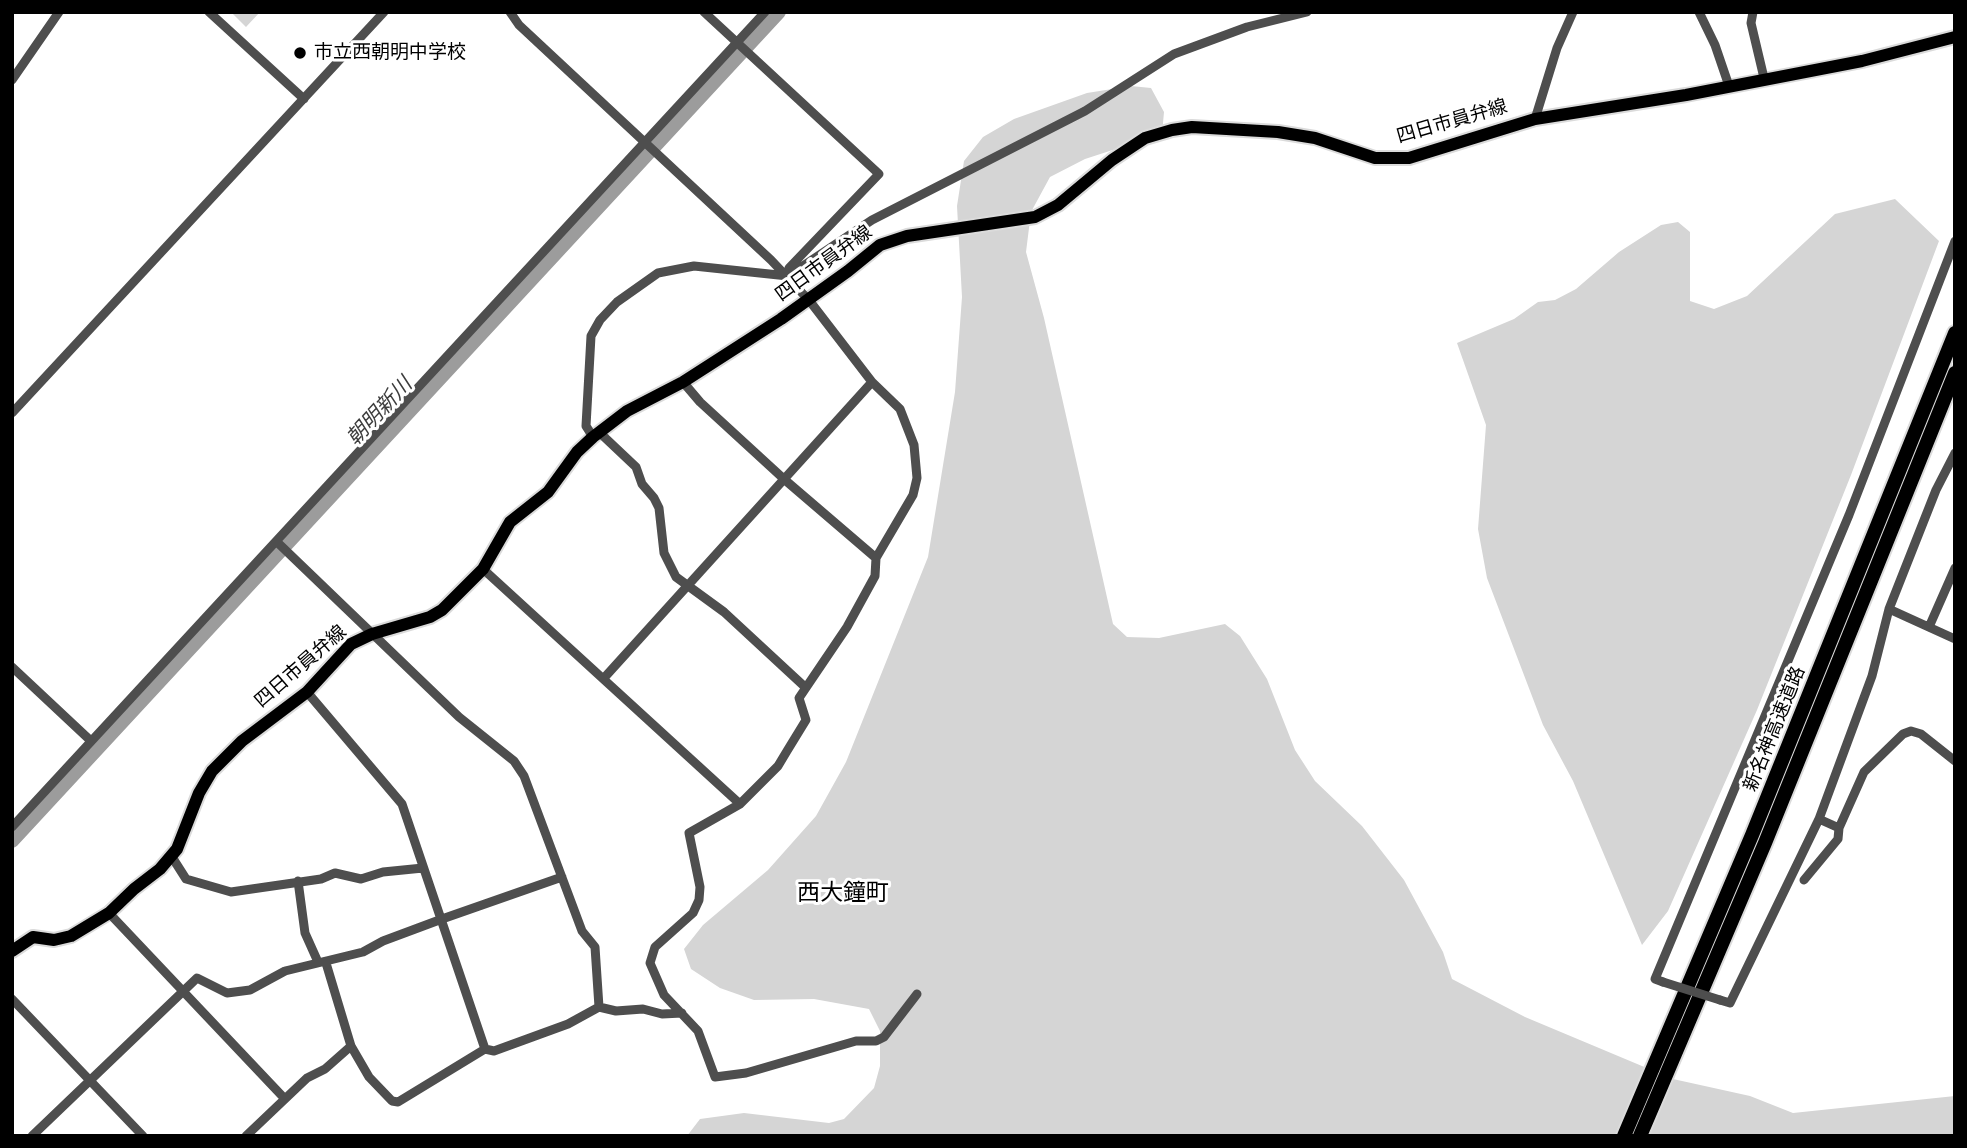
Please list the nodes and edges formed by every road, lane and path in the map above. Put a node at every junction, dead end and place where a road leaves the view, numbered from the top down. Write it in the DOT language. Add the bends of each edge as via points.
graph roads {
  1 [pos="59,12"];
  2 [pos="209,12"];
  3 [pos="384,12"];
  4 [pos="510,12"];
  5 [pos="704,12"];
  6 [pos="765,12"];
  7 [pos="1307,12"];
  8 [pos="1573,12"];
  9 [pos="1699,12"];
  10 [pos="1753,12"];
  11 [pos="1955,37"];
  12 [pos="742,47"];
  13 [pos="1763,78"];
  14 [pos="12,80"];
  15 [pos="1729,86"];
  16 [pos="304,99"];
  17 [pos="1535,119"];
  18 [pos="650,147"];
  19 [pos="1955,241"];
  20 [pos="788,276"];
  21 [pos="810,302"];
  22 [pos="780,319"];
  23 [pos="1955,334"];
  24 [pos="1955,373"];
  25 [pos="683,382"];
  26 [pos="872,382"];
  27 [pos="12,413"];
  28 [pos="596,435"];
  29 [pos="1955,453"];
  30 [pos="785,480"];
  31 [pos="281,546"];
  32 [pos="876,558"];
  33 [pos="1955,568"];
  34 [pos="483,569"];
  35 [pos="686,586"];
  36 [pos="1889,609"];
  37 [pos="1929,627"];
  38 [pos="372,634"];
  39 [pos="1955,639"];
  40 [pos="12,667"];
  41 [pos="604,678"];
  42 [pos="805,687"];
  43 [pos="307,692"];
  44 [pos="92,741"];
  45 [pos="1955,761"];
  46 [pos="740,804"];
  47 [pos="1819,819"];
  48 [pos="12,827"];
  49 [pos="1839,828"];
  50 [pos="172,857"];
  51 [pos="423,868"];
  52 [pos="562,877"];
  53 [pos="1804,880"];
  54 [pos="298,881"];
  55 [pos="109,913"];
  56 [pos="442,919"];
  57 [pos="12,951"];
  58 [pos="322,962"];
  59 [pos="183,991"];
  60 [pos="917,994"];
  61 [pos="12,999"];
  62 [pos="599,1007"];
  63 [pos="679,1010"];
  64 [pos="351,1046"];
  65 [pos="485,1049"];
  66 [pos="90,1081"];
  67 [pos="285,1099"];
  68 [pos="32,1136"];
  69 [pos="143,1136"];
  70 [pos="246,1136"];
  71 [pos="1624,1136"];
  72 [pos="1640,1136"];
  1 -- 14 [label="street"];
  2 -- 16 [label="street"];
  3 -- 16 [label="street"];
  4 -- 18 [label="street"];
  5 -- 12 [label="street"];
  6 -- 12 [label="street"];
  7 -- 20 [label="street" via="1247,27 1174,54 1085,111 872,220"];
  8 -- 17 [label="street"];
  9 -- 15 [label="street"];
  10 -- 13 [label="street" via="1751,23"];
  11 -- 13 [label="main road, 四日市員弁線" via="1862,61"];
  12 -- 18 [label="street"];
  12 -- 20 [label="street" via="879,174 789,268"];
  13 -- 15 [label="main road, 四日市員弁線"];
  15 -- 17 [label="main road, 四日市員弁線"];
  16 -- 27 [label="street"];
  17 -- 22 [label="main road, 四日市員弁線" via="1390,160 1278,132 1172,130 1145,138 1035,218 906,236 880,245"];
  18 -- 20 [label="street"];
  18 -- 31 [label="street"];
  19 -- 47 [label="street, bridge" via="1849,515 1655,979 1730,1003"];
  20 -- 21 [label="street"];
  20 -- 28 [label="street" via="694,266 658,273 617,302 591,336 586,426"];
  21 -- 22 [label="street"];
  21 -- 26 [label="street"];
  22 -- 25 [label="main road, 四日市員弁線"];
  23 -- 71 [label="highway, 新名神高速道路"];
  24 -- 72 [label="highway, 新名神高速道路" via="1765,843"];
  25 -- 28 [label="main road, 四日市員弁線" via="627,411"];
  25 -- 30 [label="street"];
  26 -- 30 [label="street"];
  26 -- 32 [label="street" via="900,409 918,464 912,495"];
  28 -- 34 [label="main road, 四日市員弁線" via="577,452 548,492 509,523"];
  28 -- 35 [label="street" via="636,467 659,508 664,553"];
  29 -- 36 [label="street"];
  30 -- 32 [label="street"];
  30 -- 35 [label="street"];
  31 -- 38 [label="street"];
  31 -- 44 [label="street"];
  32 -- 42 [label="street" via="875,576 847,627"];
  33 -- 37 [label="street"];
  34 -- 38 [label="main road, 四日市員弁線" via="442,610"];
  34 -- 41 [label="street"];
  35 -- 41 [label="street"];
  35 -- 42 [label="street" via="724,612"];
  36 -- 37 [label="street"];
  36 -- 47 [label="street" via="1872,676"];
  37 -- 39 [label="street"];
  38 -- 43 [label="main road, 四日市員弁線" via="340,653"];
  38 -- 52 [label="street" via="459,717 514,761 524,776"];
  40 -- 44 [label="street"];
  41 -- 46 [label="street"];
  42 -- 46 [label="street" via="799,706 806,720 778,766"];
  43 -- 50 [label="main road, 四日市員弁線" via="242,741 212,771"];
  43 -- 51 [label="street" via="402,804"];
  44 -- 48 [label="street"];
  45 -- 49 [label="street" via="1921,734 1903,734 1864,772"];
  46 -- 63 [label="street" via="689,833 699,900 693,913 656,947 650,963 664,995"];
  47 -- 49 [label="street"];
  49 -- 53 [label="street" via="1838,839"];
  50 -- 54 [label="street" via="186,879 231,892"];
  50 -- 55 [label="main road, 四日市員弁線"];
  51 -- 54 [label="street" via="361,879 335,873"];
  51 -- 56 [label="street"];
  52 -- 56 [label="street"];
  52 -- 62 [label="street" via="582,931 595,947"];
  54 -- 58 [label="street" via="305,933"];
  55 -- 57 [label="main road, 四日市員弁線" via="71,936 54,940 33,937"];
  55 -- 59 [label="street"];
  56 -- 58 [label="street" via="363,952"];
  56 -- 65 [label="street"];
  58 -- 59 [label="street" via="285,971 237,993 227,993 197,978"];
  58 -- 64 [label="street"];
  59 -- 66 [label="street"];
  59 -- 67 [label="street"];
  60 -- 63 [label="street" via="876,1041 856,1041 746,1073 715,1076 698,1031"];
  61 -- 66 [label="street"];
  62 -- 63 [label="street" via="662,1014"];
  62 -- 65 [label="street" via="568,1024 494,1051"];
  64 -- 65 [label="street" via="369,1077 398,1102"];
  64 -- 67 [label="street"];
  66 -- 68 [label="street"];
  66 -- 69 [label="street"];
  67 -- 70 [label="street"];
}
